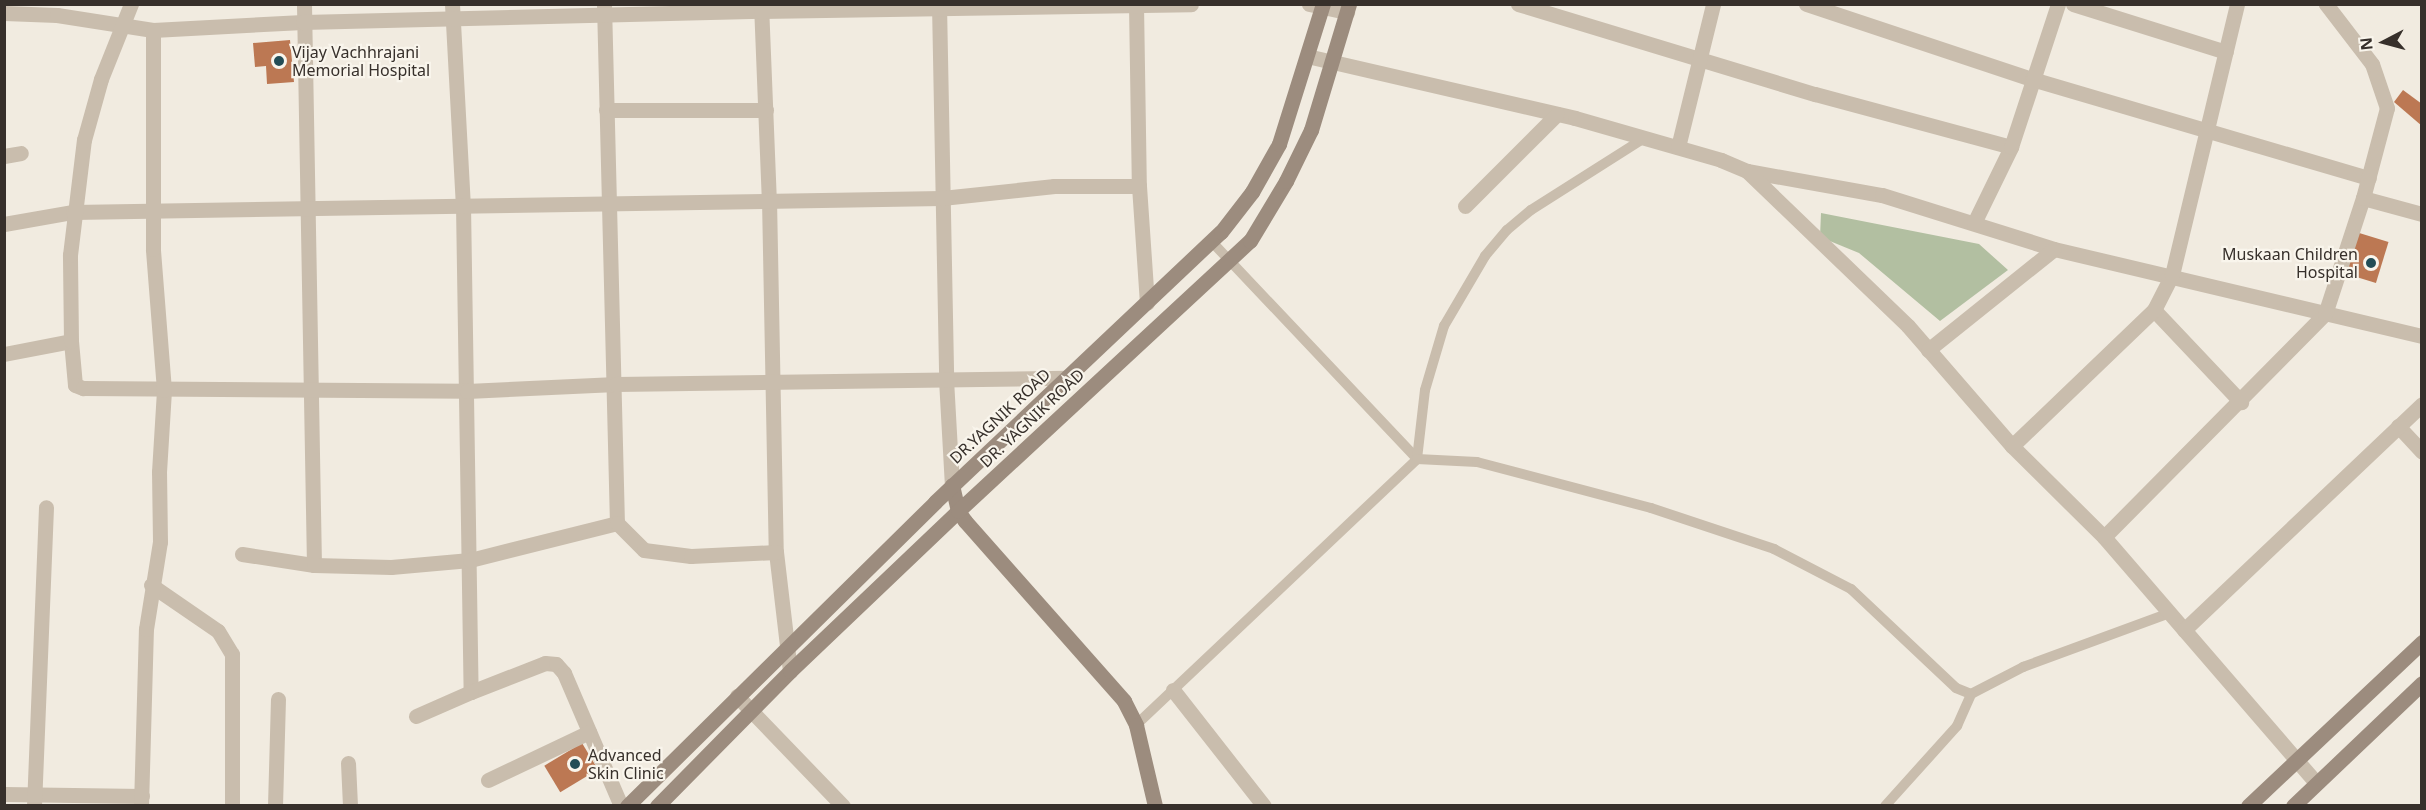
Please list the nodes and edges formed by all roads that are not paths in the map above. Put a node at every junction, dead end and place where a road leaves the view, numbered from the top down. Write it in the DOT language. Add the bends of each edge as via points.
graph roads {
  1 [pos="131,4"];
  2 [pos="304,4"];
  3 [pos="1191,4"];
  4 [pos="1518,4"];
  5 [pos="1713,4"];
  6 [pos="1806,4"];
  7 [pos="2058,4"];
  8 [pos="2073,4"];
  9 [pos="2237,4"];
  10 [pos="2326,4"];
  11 [pos="1136,5"];
  12 [pos="1318,5"];
  13 [pos="939,7"];
  14 [pos="761,8"];
  15 [pos="1348,8"];
  16 [pos="14,10"];
  17 [pos="605,10"];
  18 [pos="453,12"];
  19 [pos="303,22"];
  20 [pos="124,24"];
  21 [pos="153,30"];
  22 [pos="2226,52"];
  23 [pos="1307,56"];
  24 [pos="1698,58"];
  25 [pos="1333,62"];
  26 [pos="2032,79"];
  27 [pos="766,110"];
  28 [pos="606,111"];
  29 [pos="1557,114"];
  30 [pos="2205,128"];
  31 [pos="1646,137"];
  32 [pos="1678,147"];
  33 [pos="2011,147"];
  34 [pos="21,153"];
  35 [pos="4,156"];
  36 [pos="1747,171"];
  37 [pos="2369,178"];
  38 [pos="1139,186"];
  39 [pos="942,198"];
  40 [pos="2363,198"];
  41 [pos="769,199"];
  42 [pos="610,204"];
  43 [pos="463,205"];
  44 [pos="1465,206"];
  45 [pos="306,210"];
  46 [pos="74,212"];
  47 [pos="154,213"];
  48 [pos="2421,214"];
  49 [pos="1974,223"];
  50 [pos="4,224"];
  51 [pos="1212,242"];
  52 [pos="2054,249"];
  53 [pos="1232,261"];
  54 [pos="2172,275"];
  55 [pos="1147,303"];
  56 [pos="2154,310"];
  57 [pos="2325,314"];
  58 [pos="2421,336"];
  59 [pos="71,341"];
  60 [pos="1928,350"];
  61 [pos="4,354"];
  62 [pos="1067,378"];
  63 [pos="946,379"];
  64 [pos="616,384"];
  65 [pos="772,384"];
  66 [pos="311,389"];
  67 [pos="164,390"];
  68 [pos="467,392"];
  69 [pos="2241,402"];
  70 [pos="2421,404"];
  71 [pos="2398,426"];
  72 [pos="2012,446"];
  73 [pos="2421,452"];
  74 [pos="1417,459"];
  75 [pos="952,486"];
  76 [pos="46,507"];
  77 [pos="958,511"];
  78 [pos="617,523"];
  79 [pos="2104,537"];
  80 [pos="776,552"];
  81 [pos="242,555"];
  82 [pos="470,560"];
  83 [pos="314,565"];
  84 [pos="151,585"];
  85 [pos="2170,613"];
  86 [pos="2184,630"];
  87 [pos="2421,642"];
  88 [pos="786,647"];
  89 [pos="790,671"];
  90 [pos="2421,683"];
  91 [pos="1173,690"];
  92 [pos="471,692"];
  93 [pos="1971,694"];
  94 [pos="737,696"];
  95 [pos="278,699"];
  96 [pos="752,712"];
  97 [pos="416,716"];
  98 [pos="1136,724"];
  99 [pos="589,732"];
  100 [pos="2295,759"];
  101 [pos="348,763"];
  102 [pos="488,780"];
  103 [pos="2316,783"];
  104 [pos="4,794"];
  105 [pos="34,800"];
  106 [pos="142,800"];
  107 [pos="232,806"];
  108 [pos="275,806"];
  109 [pos="350,806"];
  110 [pos="621,806"];
  111 [pos="627,806"];
  112 [pos="657,806"];
  113 [pos="843,806"];
  114 [pos="1155,806"];
  115 [pos="1264,806"];
  116 [pos="1885,806"];
  117 [pos="2248,806"];
  118 [pos="2293,806"];
  1 -- 20 [label="street"];
  2 -- 19 [label="street"];
  3 -- 11 [label="street"];
  4 -- 24 [label="street"];
  5 -- 24 [label="street"];
  6 -- 26 [label="street"];
  7 -- 26 [label="street"];
  8 -- 22 [label="street"];
  9 -- 22 [label="street"];
  10 -- 37 [label="street" via="2372,64 2384,92 2385,121"];
  11 -- 13 [label="street"];
  11 -- 38 [label="street"];
  12 -- 15 [label="street"];
  12 -- 23 [label="street, DR.YAGNIK ROAD"];
  13 -- 14 [label="street"];
  13 -- 39 [label="street"];
  14 -- 17 [label="street"];
  14 -- 27 [label="street"];
  15 -- 25 [label="street, DR. YAGNIK ROAD"];
  16 -- 20 [label="street"];
  17 -- 18 [label="street"];
  17 -- 28 [label="street"];
  18 -- 19 [label="street"];
  18 -- 43 [label="street"];
  19 -- 21 [label="street"];
  19 -- 45 [label="street"];
  20 -- 21 [label="street"];
  20 -- 46 [label="street" via="101,79 84,140"];
  21 -- 47 [label="street"];
  22 -- 30 [label="street"];
  23 -- 25 [label="street"];
  23 -- 51 [label="street, DR.YAGNIK ROAD" via="1279,144 1252,192"];
  24 -- 32 [label="street"];
  24 -- 33 [label="street"];
  25 -- 29 [label="street"];
  25 -- 53 [label="street, DR. YAGNIK ROAD" via="1311,130 1286,181 1250,241"];
  26 -- 30 [label="street"];
  26 -- 33 [label="street"];
  27 -- 28 [label="street"];
  27 -- 41 [label="street"];
  28 -- 42 [label="street"];
  29 -- 31 [label="street"];
  29 -- 44 [label="street"];
  30 -- 37 [label="street"];
  30 -- 54 [label="street"];
  31 -- 32 [label="street"];
  31 -- 74 [label="lane" via="1531,210 1485,256 1444,326 1425,390"];
  32 -- 36 [label="street"];
  33 -- 49 [label="street"];
  34 -- 35 [label="street"];
  36 -- 49 [label="street" via="1882,195"];
  36 -- 60 [label="street" via="1857,273"];
  37 -- 40 [label="street"];
  38 -- 39 [label="street" via="1054,186"];
  38 -- 55 [label="street"];
  39 -- 41 [label="street"];
  39 -- 63 [label="street"];
  40 -- 48 [label="street"];
  40 -- 57 [label="street"];
  41 -- 42 [label="street"];
  41 -- 65 [label="street"];
  42 -- 43 [label="street"];
  42 -- 64 [label="street"];
  43 -- 45 [label="street"];
  43 -- 68 [label="street"];
  45 -- 47 [label="street"];
  45 -- 66 [label="street"];
  46 -- 47 [label="street"];
  46 -- 50 [label="street"];
  46 -- 59 [label="street"];
  47 -- 67 [label="street" via="153,249"];
  49 -- 52 [label="street"];
  51 -- 53 [label="lane"];
  51 -- 55 [label="street, DR.YAGNIK ROAD"];
  52 -- 54 [label="street"];
  52 -- 60 [label="street"];
  53 -- 74 [label="lane"];
  53 -- 77 [label="street, DR. YAGNIK ROAD"];
  54 -- 56 [label="street"];
  54 -- 57 [label="street"];
  55 -- 62 [label="street, DR.YAGNIK ROAD"];
  56 -- 69 [label="street"];
  56 -- 72 [label="street"];
  57 -- 58 [label="street"];
  57 -- 69 [label="street"];
  59 -- 61 [label="street"];
  59 -- 67 [label="street" via="75,385"];
  60 -- 72 [label="street"];
  62 -- 63 [label="street"];
  62 -- 75 [label="street, DR.YAGNIK ROAD"];
  63 -- 65 [label="street"];
  63 -- 75 [label="street"];
  64 -- 65 [label="street"];
  64 -- 68 [label="street"];
  64 -- 78 [label="street"];
  65 -- 80 [label="street"];
  66 -- 67 [label="street"];
  66 -- 68 [label="street"];
  66 -- 83 [label="street"];
  67 -- 84 [label="street" via="160,542"];
  68 -- 82 [label="street"];
  69 -- 79 [label="street"];
  70 -- 71 [label="street"];
  71 -- 73 [label="street"];
  71 -- 86 [label="street"];
  72 -- 79 [label="street"];
  74 -- 91 [label="lane"];
  74 -- 93 [label="lane" via="1477,462 1651,508 1774,549 1851,589 1956,688"];
  75 -- 77 [label="street"];
  75 -- 88 [label="street, DR.YAGNIK ROAD"];
  76 -- 105 [label="street"];
  77 -- 89 [label="street, DR. YAGNIK ROAD"];
  77 -- 98 [label="street" via="1104,674"];
  78 -- 80 [label="street" via="644,550 691,556"];
  78 -- 82 [label="street"];
  79 -- 85 [label="street"];
  80 -- 88 [label="street"];
  81 -- 83 [label="street"];
  82 -- 83 [label="street" via="391,567"];
  82 -- 92 [label="street"];
  84 -- 106 [label="street" via="146,629"];
  84 -- 107 [label="street" via="218,632 232,654"];
  85 -- 86 [label="street"];
  85 -- 93 [label="lane" via="2023,667"];
  86 -- 100 [label="street"];
  87 -- 100 [label="street"];
  88 -- 89 [label="street"];
  88 -- 94 [label="street, DR.YAGNIK ROAD"];
  89 -- 96 [label="street, DR. YAGNIK ROAD"];
  90 -- 103 [label="street"];
  91 -- 98 [label="lane"];
  91 -- 115 [label="street"];
  92 -- 97 [label="street"];
  92 -- 99 [label="street" via="545,663 556,664 564,673"];
  93 -- 116 [label="lane" via="1957,726"];
  94 -- 96 [label="street"];
  94 -- 111 [label="street, DR.YAGNIK ROAD"];
  95 -- 108 [label="street"];
  96 -- 112 [label="street, DR. YAGNIK ROAD"];
  96 -- 113 [label="street"];
  98 -- 114 [label="street"];
  99 -- 102 [label="street"];
  99 -- 110 [label="street"];
  100 -- 103 [label="street"];
  100 -- 117 [label="street"];
  101 -- 109 [label="street"];
  103 -- 118 [label="street"];
  104 -- 105 [label="street"];
  105 -- 106 [label="street"];
}
